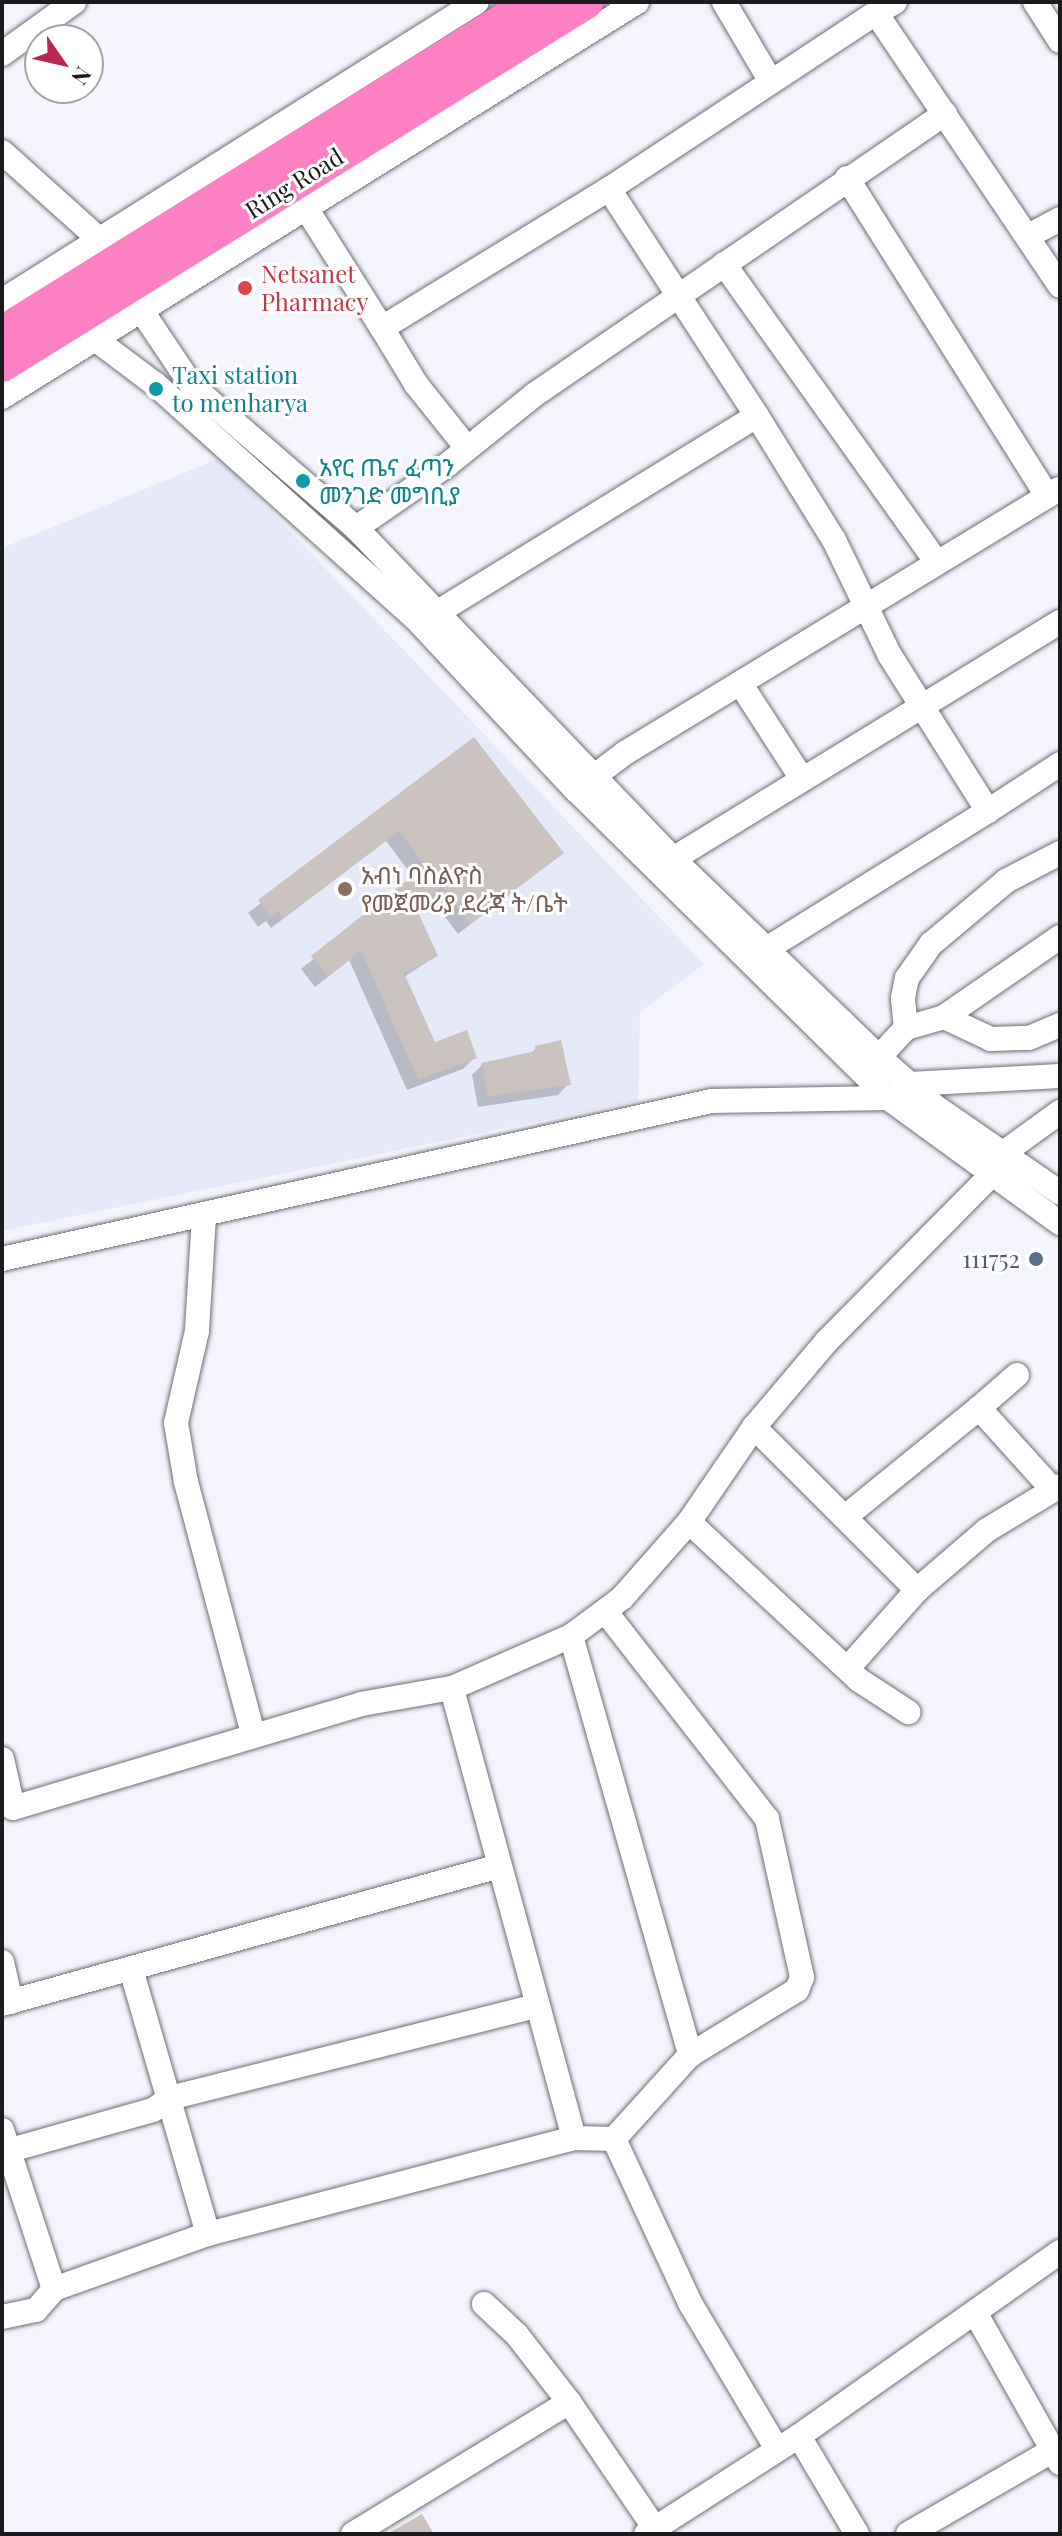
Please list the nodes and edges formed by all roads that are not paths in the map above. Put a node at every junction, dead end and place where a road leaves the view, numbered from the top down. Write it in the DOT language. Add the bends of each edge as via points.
graph roads {
  1 [pos="74,2"];
  2 [pos="477,2"];
  3 [pos="533,2"];
  4 [pos="586,2"];
  5 [pos="637,2"];
  6 [pos="724,2"];
  7 [pos="1035,2"];
  8 [pos="886,8"];
  9 [pos="1060,41"];
  10 [pos="2,54"];
  11 [pos="770,80"];
  12 [pos="945,114"];
  13 [pos="2,152"];
  14 [pos="847,178"];
  15 [pos="609,189"];
  16 [pos="306,208"];
  17 [pos="1060,219"];
  18 [pos="1030,235"];
  19 [pos="99,239"];
  20 [pos="724,264"];
  21 [pos="1060,286"];
  22 [pos="677,297"];
  23 [pos="2,301"];
  24 [pos="141,310"];
  25 [pos="382,328"];
  26 [pos="2,333"];
  27 [pos="95,339"];
  28 [pos="2,365"];
  29 [pos="2,397"];
  30 [pos="757,416"];
  31 [pos="467,448"];
  32 [pos="1053,492"];
  33 [pos="356,528"];
  34 [pos="937,563"];
  35 [pos="869,604"];
  36 [pos="438,612"];
  37 [pos="1060,622"];
  38 [pos="740,683"];
  39 [pos="920,705"];
  40 [pos="1060,764"];
  41 [pos="802,779"];
  42 [pos="586,782"];
  43 [pos="988,811"];
  44 [pos="1060,853"];
  45 [pos="673,859"];
  46 [pos="1060,937"];
  47 [pos="768,948"];
  48 [pos="944,1017"];
  49 [pos="1060,1025"];
  50 [pos="906,1028"];
  51 [pos="879,1057"];
  52 [pos="1060,1076"];
  53 [pos="909,1084"];
  54 [pos="888,1098"];
  55 [pos="1060,1112"];
  56 [pos="1002,1154"];
  57 [pos="990,1176"];
  58 [pos="1060,1193"];
  59 [pos="204,1216"];
  60 [pos="1060,1223"];
  61 [pos="2,1259"];
  62 [pos="1017,1375"];
  63 [pos="979,1408"];
  64 [pos="754,1427"];
  65 [pos="1057,1488"];
  66 [pos="845,1517"];
  67 [pos="689,1522"];
  68 [pos="917,1590"];
  69 [pos="606,1612"];
  70 [pos="571,1636"];
  71 [pos="848,1668"];
  72 [pos="452,1688"];
  73 [pos="908,1712"];
  74 [pos="253,1734"];
  75 [pos="2,1759"];
  76 [pos="8,1812"];
  77 [pos="496,1867"];
  78 [pos="2,1962"];
  79 [pos="131,1969"];
  80 [pos="6,2003"];
  81 [pos="535,2006"];
  82 [pos="690,2055"];
  83 [pos="170,2098"];
  84 [pos="574,2138"];
  85 [pos="614,2139"];
  86 [pos="5,2140"];
  87 [pos="208,2234"];
  88 [pos="1060,2252"];
  89 [pos="54,2289"];
  90 [pos="484,2304"];
  91 [pos="976,2314"];
  92 [pos="2,2317"];
  93 [pos="569,2402"];
  94 [pos="799,2436"];
  95 [pos="1055,2448"];
  96 [pos="777,2449"];
  97 [pos="650,2531"];
  98 [pos="353,2534"];
  99 [pos="857,2534"];
  100 [pos="908,2534"];
  1 -- 10 [label="street"];
  2 -- 19 [label="street"];
  3 -- 26 [label="highway, Ring Road"];
  4 -- 28 [label="highway, Ring Road"];
  5 -- 16 [label="street"];
  6 -- 11 [label="street"];
  7 -- 9 [label="street"];
  8 -- 11 [label="street"];
  8 -- 12 [label="street"];
  11 -- 15 [label="street"];
  12 -- 14 [label="street"];
  12 -- 18 [label="street"];
  13 -- 19 [label="street"];
  14 -- 20 [label="street"];
  14 -- 32 [label="street"];
  15 -- 22 [label="street"];
  15 -- 25 [label="street"];
  16 -- 24 [label="street"];
  16 -- 25 [label="street"];
  17 -- 18 [label="street"];
  18 -- 21 [label="street"];
  19 -- 23 [label="street"];
  20 -- 22 [label="street"];
  20 -- 34 [label="street"];
  22 -- 30 [label="street"];
  22 -- 31 [label="street"];
  24 -- 27 [label="street"];
  24 -- 33 [label="street" via="192,386"];
  25 -- 31 [label="street" via="416,384"];
  27 -- 29 [label="street"];
  27 -- 42 [label="street" via="155,384 331,538"];
  30 -- 35 [label="street"];
  30 -- 36 [label="street"];
  31 -- 33 [label="street"];
  32 -- 34 [label="street"];
  33 -- 36 [label="street"];
  34 -- 35 [label="street"];
  35 -- 38 [label="street"];
  35 -- 39 [label="street" via="889,654"];
  36 -- 42 [label="street"];
  37 -- 39 [label="street"];
  38 -- 41 [label="street"];
  38 -- 42 [label="street"];
  39 -- 41 [label="street"];
  39 -- 43 [label="street"];
  40 -- 43 [label="street"];
  41 -- 45 [label="street"];
  42 -- 45 [label="street"];
  42 -- 54 [label="street"];
  43 -- 47 [label="street"];
  44 -- 50 [label="street" via="1006,881 931,944 907,978"];
  45 -- 47 [label="street"];
  46 -- 48 [label="street"];
  47 -- 51 [label="street"];
  48 -- 49 [label="street" via="991,1039 1029,1038"];
  48 -- 50 [label="street"];
  50 -- 51 [label="street"];
  51 -- 53 [label="street"];
  52 -- 53 [label="street"];
  53 -- 54 [label="street"];
  53 -- 56 [label="street"];
  54 -- 57 [label="street"];
  54 -- 59 [label="street" via="711,1101"];
  55 -- 56 [label="street"];
  56 -- 58 [label="street"];
  57 -- 60 [label="street"];
  57 -- 64 [label="street" via="826,1342"];
  59 -- 61 [label="street"];
  59 -- 74 [label="street" via="197,1331 176,1423 186,1482"];
  62 -- 63 [label="street"];
  63 -- 65 [label="street"];
  63 -- 66 [label="street"];
  64 -- 66 [label="street"];
  64 -- 67 [label="street"];
  65 -- 68 [label="street" via="987,1530"];
  66 -- 68 [label="street"];
  67 -- 69 [label="street"];
  67 -- 71 [label="street"];
  68 -- 71 [label="street"];
  69 -- 70 [label="street"];
  69 -- 82 [label="street" via="767,1819 802,1977 797,1990"];
  70 -- 72 [label="street"];
  70 -- 82 [label="street"];
  71 -- 73 [label="street"];
  72 -- 74 [label="street" via="361,1704"];
  72 -- 77 [label="street"];
  74 -- 76 [label="street"];
  75 -- 76 [label="street"];
  77 -- 79 [label="street"];
  77 -- 81 [label="street"];
  78 -- 80 [label="street"];
  79 -- 80 [label="street"];
  79 -- 83 [label="street"];
  81 -- 83 [label="street"];
  81 -- 84 [label="street"];
  82 -- 85 [label="street"];
  83 -- 86 [label="street" via="153,2110"];
  83 -- 87 [label="street"];
  84 -- 85 [label="street"];
  84 -- 87 [label="street"];
  85 -- 96 [label="street" via="690,2303"];
  86 -- 89 [label="street"];
  87 -- 89 [label="street"];
  88 -- 91 [label="street"];
  89 -- 92 [label="street" via="36,2310"];
  90 -- 93 [label="street" via="517,2335"];
  91 -- 94 [label="street"];
  91 -- 95 [label="street"];
  93 -- 97 [label="street"];
  93 -- 98 [label="street"];
  94 -- 96 [label="street"];
  94 -- 99 [label="street"];
  95 -- 100 [label="street"];
  96 -- 97 [label="street"];
}
